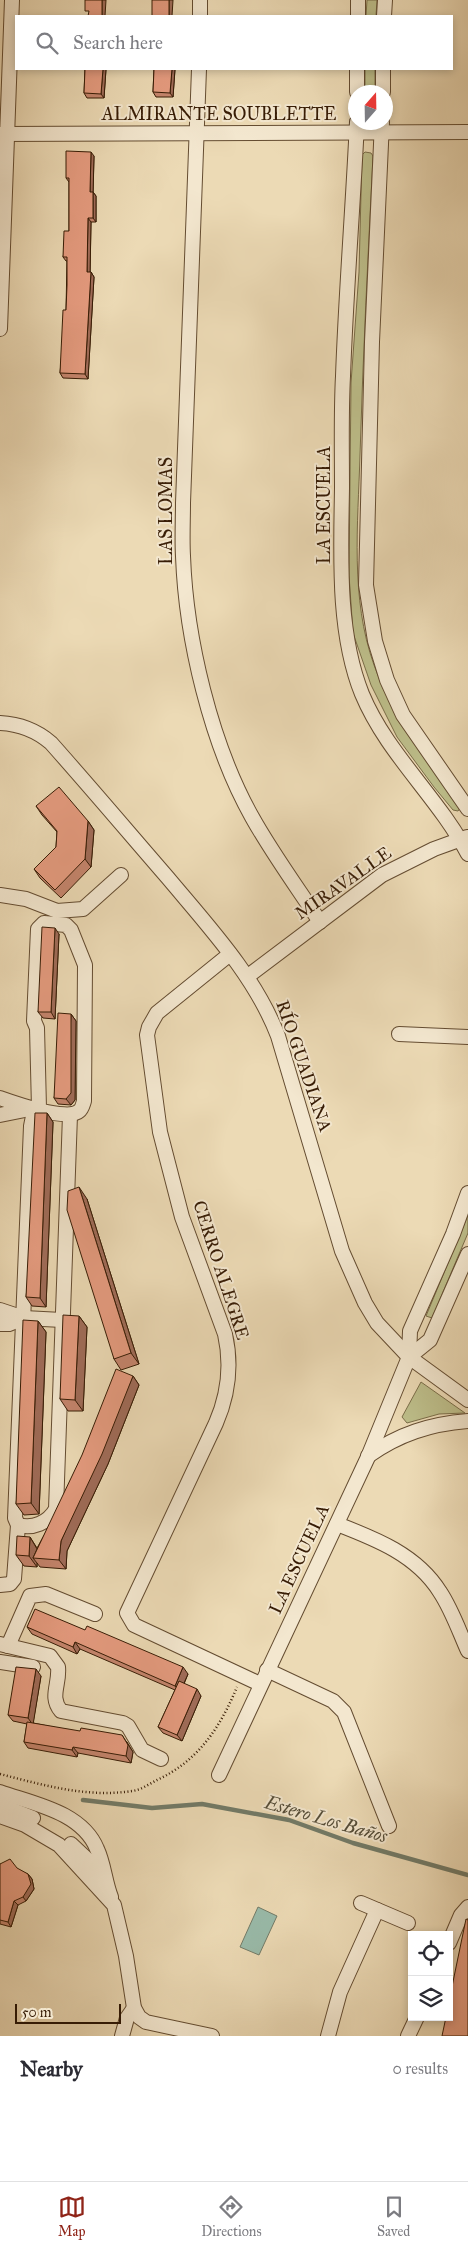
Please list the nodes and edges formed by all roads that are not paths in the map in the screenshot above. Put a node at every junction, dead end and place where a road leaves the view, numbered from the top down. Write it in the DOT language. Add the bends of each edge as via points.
graph roads {
  1 [pos="12,0"];
  2 [pos="200,0"];
  3 [pos="358,0"];
  4 [pos="385,0"];
  5 [pos="200,15"];
  6 [pos="358,15"];
  7 [pos="384,15"];
  8 [pos="199,70"];
  9 [pos="357,70"];
  10 [pos="383,70"];
  11 [pos="357,85"];
  12 [pos="383,85"];
  13 [pos="348,128"];
  14 [pos="393,129"];
  15 [pos="356,130"];
  16 [pos="382,130"];
  17 [pos="468,132"];
  18 [pos="197,133"];
  19 [pos="4,134"];
  20 [pos="0,329"];
  21 [pos="0,723"];
  22 [pos="468,809"];
  23 [pos="464,838"];
  24 [pos="468,854"];
  25 [pos="121,875"];
  26 [pos="0,895"];
  27 [pos="320,922"];
  28 [pos="230,954"];
  29 [pos="248,976"];
  30 [pos="399,1034"];
  31 [pos="468,1037"];
  32 [pos="0,1098"];
  33 [pos="39,1108"];
  34 [pos="0,1115"];
  35 [pos="70,1115"];
  36 [pos="468,1193"];
  37 [pos="468,1254"];
  38 [pos="0,1310"];
  39 [pos="24,1318"];
  40 [pos="62,1320"];
  41 [pos="0,1324"];
  42 [pos="409,1358"];
  43 [pos="468,1400"];
  44 [pos="468,1421"];
  45 [pos="368,1457"];
  46 [pos="337,1524"];
  47 [pos="18,1525"];
  48 [pos="0,1585"];
  49 [pos="95,1614"];
  50 [pos="4,1645"];
  51 [pos="468,1651"];
  52 [pos="0,1662"];
  53 [pos="33,1667"];
  54 [pos="267,1670"];
  55 [pos="260,1684"];
  56 [pos="161,1759"];
  57 [pos="219,1775"];
  58 [pos="0,1792"];
  59 [pos="0,1805"];
  60 [pos="0,1816"];
  61 [pos="389,1826"];
  62 [pos="106,1885"];
  63 [pos="361,1903"];
  64 [pos="114,1905"];
  65 [pos="468,1907"];
  66 [pos="377,1910"];
  67 [pos="408,1923"];
  68 [pos="453,1934"];
  69 [pos="134,2008"];
  70 [pos="415,2021"];
  71 [pos="122,2036"];
  72 [pos="212,2036"];
  73 [pos="328,2036"];
  74 [pos="408,2036"];
  1 -- 19 [label="street"];
  2 -- 5 [label="street"];
  3 -- 6 [label="street"];
  4 -- 7 [label="street"];
  8 -- 18 [label="street, LAS LOMAS"];
  9 -- 11 [label="street"];
  10 -- 12 [label="street"];
  13 -- 18 [label="street, ALMIRANTE SOUBLETTE"];
  14 -- 17 [label="street, ALMIRANTE SOUBLETTE"];
  15 -- 23 [label="street, LA ESCUELA" via="343,378 342,515 347,636 355,674 380,728"];
  16 -- 22 [label="street" via="367,476 368,602 381,662 403,715"];
  18 -- 19 [label="street, ALMIRANTE SOUBLETTE"];
  18 -- 27 [label="street, LAS LOMAS" via="183,520 183,555 191,631 205,695 238,788 252,817"];
  19 -- 20 [label="street"];
  21 -- 28 [label="street, RÍO GUADIANA" via="26,727 51,743"];
  23 -- 24 [label="street, LA ESCUELA"];
  23 -- 27 [label="street, MIRAVALLE" via="382,875"];
  25 -- 26 [label="street" via="83,909 57,911 26,899"];
  27 -- 29 [label="street, MIRAVALLE"];
  28 -- 29 [label="street, RÍO GUADIANA"];
  28 -- 55 [label="street, CERRO ALEGRE" via="157,1013 147,1035 160,1132 182,1217 228,1348 229,1378 223,1409 127,1613 134,1625"];
  29 -- 42 [label="street, RÍO GUADIANA" via="267,1008 278,1036 342,1251 354,1281 378,1323"];
  30 -- 31 [label="street"];
  32 -- 33 [label="street"];
  33 -- 34 [label="street"];
  33 -- 35 [label="street"];
  33 -- 35 [label="street" via="37,1028 34,1021 38,929 44,924 60,924 71,930 85,965 84,1101 79,1112"];
  33 -- 39 [label="street" via="31,1126"];
  35 -- 40 [label="street"];
  36 -- 42 [label="street, LA ESCUELA" via="410,1331"];
  37 -- 42 [label="street, LA ESCUELA" via="430,1340"];
  38 -- 39 [label="street"];
  39 -- 40 [label="street"];
  39 -- 41 [label="street"];
  39 -- 47 [label="street" via="15,1518"];
  40 -- 47 [label="street" via="56,1509 43,1523 26,1527"];
  42 -- 43 [label="street, RÍO GUADIANA"];
  42 -- 45 [label="street, LA ESCUELA"];
  44 -- 45 [label="street" via="418,1429 385,1444"];
  45 -- 46 [label="street, LA ESCUELA"];
  46 -- 51 [label="street" via="392,1548 424,1571 441,1593"];
  46 -- 54 [label="street, LA ESCUELA"];
  47 -- 48 [label="street" via="14,1579 10,1584"];
  49 -- 50 [label="street" via="46,1594 30,1596"];
  50 -- 56 [label="street" via="44,1654 54,1661 59,1673 54,1698 62,1711 124,1723 142,1750"];
  52 -- 53 [label="street"];
  54 -- 55 [label="street, LA ESCUELA"];
  54 -- 61 [label="street" via="333,1701 344,1712"];
  55 -- 57 [label="street, LA ESCUELA"];
  58 -- 62 [label="street" via="59,1813 82,1828 98,1850"];
  59 -- 62 [label="street" via="32,1818 61,1836 87,1859"];
  60 -- 64 [label="street" via="25,1825 60,1845"];
  62 -- 64 [label="street"];
  63 -- 66 [label="street"];
  64 -- 69 [label="street"];
  65 -- 68 [label="street"];
  66 -- 67 [label="street"];
  66 -- 73 [label="street" via="340,1992"];
  69 -- 71 [label="street"];
  69 -- 72 [label="street" via="146,2022"];
  70 -- 74 [label="street"];
}
